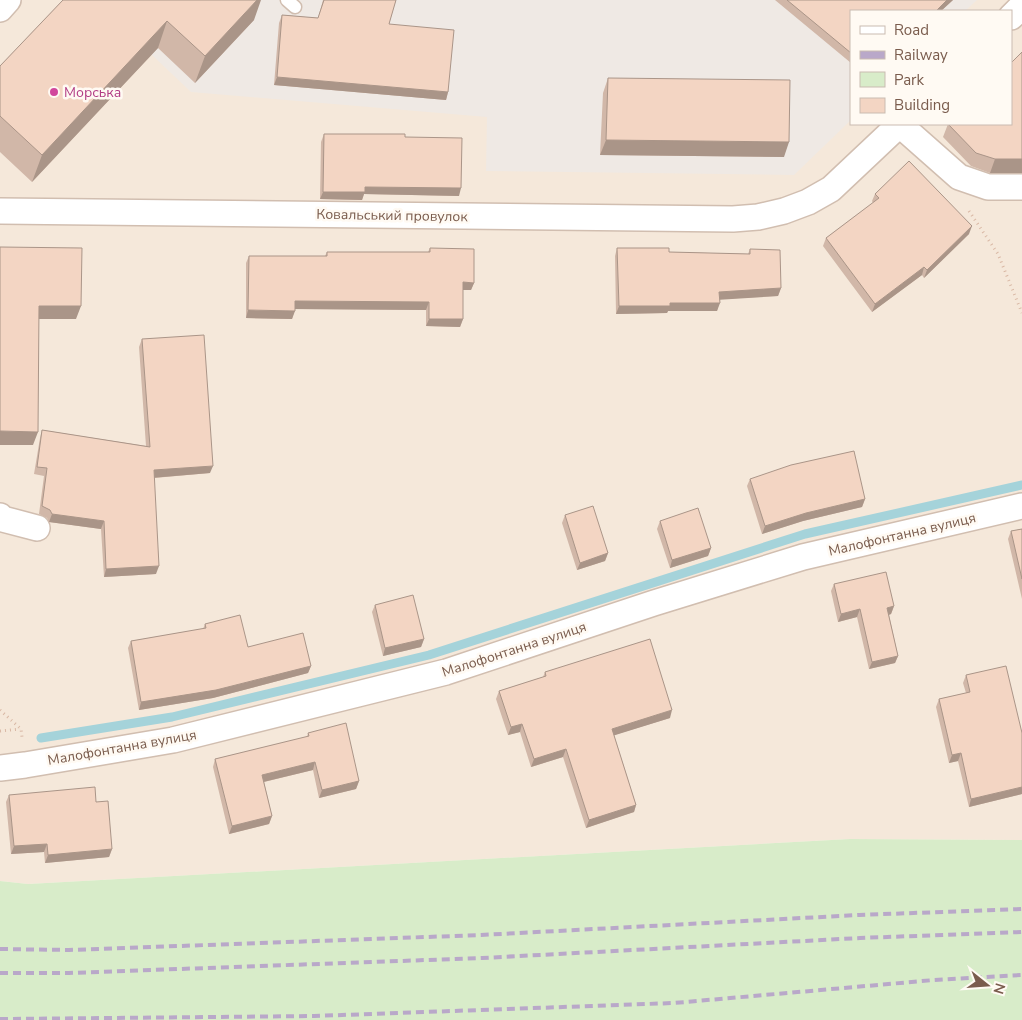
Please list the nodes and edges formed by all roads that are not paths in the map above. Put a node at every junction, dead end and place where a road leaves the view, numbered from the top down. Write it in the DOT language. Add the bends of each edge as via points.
graph roads {
  1 [pos="8,0"];
  2 [pos="1022,6"];
  3 [pos="0,9"];
  4 [pos="1012,16"];
  5 [pos="899,125"];
  6 [pos="901,125"];
  7 [pos="1022,187"];
  8 [pos="0,211"];
  9 [pos="1022,506"];
  10 [pos="0,516"];
  11 [pos="37,528"];
  12 [pos="0,768"];
  1 -- 3 [label="street"];
  2 -- 4 [label="street"];
  5 -- 8 [label="street, Ковальський провулок" via="831,189 808,202 758,217"];
  6 -- 7 [label="street" via="960,177 988,187"];
  9 -- 12 [label="street, Малофонтанна вулиця" via="802,557 654,602 446,672 172,740"];
  10 -- 11 [label="street"];
}
